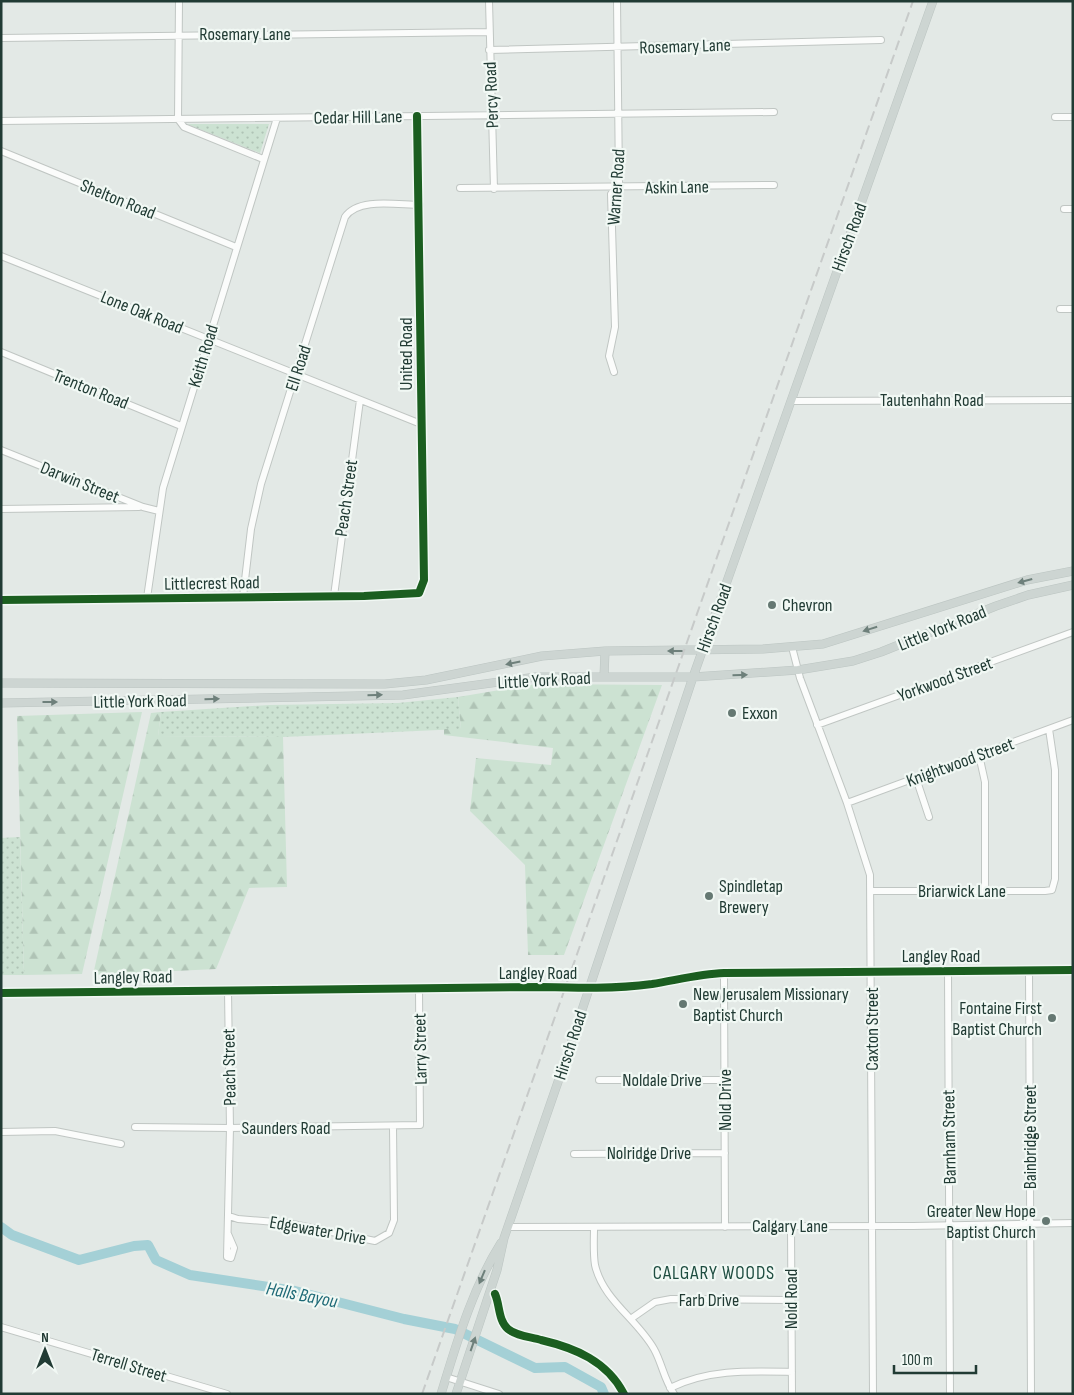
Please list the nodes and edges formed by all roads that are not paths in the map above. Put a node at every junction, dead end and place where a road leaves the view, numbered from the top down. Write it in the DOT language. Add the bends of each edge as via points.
graph roads {
  1 [pos="179,1"];
  2 [pos="489,1"];
  3 [pos="617,1"];
  4 [pos="933,1"];
  5 [pos="489,32"];
  6 [pos="180,35"];
  7 [pos="1,38"];
  8 [pos="882,40"];
  9 [pos="617,48"];
  10 [pos="489,50"];
  11 [pos="774,112"];
  12 [pos="618,114"];
  13 [pos="492,115"];
  14 [pos="417,116"];
  15 [pos="1055,117"];
  16 [pos="1073,117"];
  17 [pos="277,118"];
  18 [pos="178,119"];
  19 [pos="1,121"];
  20 [pos="1,151"];
  21 [pos="263,159"];
  22 [pos="774,185"];
  23 [pos="460,188"];
  24 [pos="616,188"];
  25 [pos="494,189"];
  26 [pos="420,205"];
  27 [pos="1073,209"];
  28 [pos="1064,210"];
  29 [pos="236,247"];
  30 [pos="1,256"];
  31 [pos="1060,309"];
  32 [pos="1073,309"];
  33 [pos="209,339"];
  34 [pos="1,352"];
  35 [pos="614,372"];
  36 [pos="297,374"];
  37 [pos="360,400"];
  38 [pos="1073,400"];
  39 [pos="791,401"];
  40 [pos="421,424"];
  41 [pos="181,426"];
  42 [pos="1,450"];
  43 [pos="143,507"];
  44 [pos="1,509"];
  45 [pos="159,511"];
  46 [pos="1070,571"];
  47 [pos="1073,585"];
  48 [pos="420,591"];
  49 [pos="334,596"];
  50 [pos="243,597"];
  51 [pos="147,598"];
  52 [pos="1,600"];
  53 [pos="1073,632"];
  54 [pos="792,647"];
  55 [pos="702,651"];
  56 [pos="605,652"];
  57 [pos="798,670"];
  58 [pos="693,677"];
  59 [pos="604,678"];
  60 [pos="1,683"];
  61 [pos="1,703"];
  62 [pos="1073,720"];
  63 [pos="817,725"];
  64 [pos="1048,729"];
  65 [pos="978,755"];
  66 [pos="916,778"];
  67 [pos="847,802"];
  68 [pos="930,817"];
  69 [pos="985,890"];
  70 [pos="871,891"];
  71 [pos="1073,970"];
  72 [pos="872,971"];
  73 [pos="948,971"];
  74 [pos="1029,971"];
  75 [pos="724,972"];
  76 [pos="589,988"];
  77 [pos="419,989"];
  78 [pos="228,991"];
  79 [pos="1,993"];
  80 [pos="600,1080"];
  81 [pos="725,1080"];
  82 [pos="421,1109"];
  83 [pos="135,1127"];
  84 [pos="393,1127"];
  85 [pos="230,1128"];
  86 [pos="1,1132"];
  87 [pos="121,1144"];
  88 [pos="725,1153"];
  89 [pos="574,1154"];
  90 [pos="229,1216"];
  91 [pos="1031,1223"];
  92 [pos="1073,1223"];
  93 [pos="950,1224"];
  94 [pos="791,1226"];
  95 [pos="872,1226"];
  96 [pos="508,1227"];
  97 [pos="594,1227"];
  98 [pos="725,1227"];
  99 [pos="228,1234"];
  100 [pos="504,1238"];
  101 [pos="791,1300"];
  102 [pos="632,1318"];
  103 [pos="1,1328"];
  104 [pos="792,1372"];
  105 [pos="446,1378"];
  106 [pos="460,1382"];
  107 [pos="672,1391"];
  108 [pos="227,1394"];
  109 [pos="441,1394"];
  110 [pos="456,1394"];
  111 [pos="499,1394"];
  112 [pos="792,1394"];
  113 [pos="873,1394"];
  114 [pos="950,1394"];
  115 [pos="1031,1394"];
  1 -- 6 [label="street"];
  2 -- 5 [label="street, Percy Road"];
  3 -- 9 [label="street, Warner Road"];
  4 -- 39 [label="main road, Hirsch Road"];
  5 -- 6 [label="street, Rosemary Lane"];
  5 -- 10 [label="street, Percy Road"];
  6 -- 7 [label="street, Rosemary Lane"];
  6 -- 18 [label="street"];
  8 -- 9 [label="street, Rosemary Lane"];
  9 -- 10 [label="street, Rosemary Lane"];
  9 -- 12 [label="street, Warner Road"];
  10 -- 13 [label="street, Percy Road"];
  11 -- 12 [label="street, Cedar Hill Lane"];
  12 -- 13 [label="street, Cedar Hill Lane"];
  12 -- 24 [label="street, Warner Road" via="619,183"];
  13 -- 14 [label="street, Cedar Hill Lane"];
  13 -- 25 [label="street, Percy Road"];
  14 -- 17 [label="street, Cedar Hill Lane"];
  14 -- 26 [label="street, United Road"];
  15 -- 16 [label="street"];
  17 -- 18 [label="street, Cedar Hill Lane"];
  17 -- 21 [label="street, Keith Road"];
  18 -- 19 [label="street, Cedar Hill Lane"];
  18 -- 21 [label="street" via="184,128"];
  20 -- 29 [label="street, Shelton Road"];
  21 -- 29 [label="street, Keith Road"];
  22 -- 24 [label="street, Askin Lane"];
  23 -- 25 [label="street, Askin Lane"];
  24 -- 25 [label="street, Askin Lane"];
  24 -- 35 [label="street, Warner Road" via="611,194 615,326 609,356"];
  26 -- 36 [label="street, Ell Road" via="363,206 348,213"];
  26 -- 40 [label="street, United Road"];
  27 -- 28 [label="street"];
  29 -- 33 [label="street, Keith Road"];
  30 -- 33 [label="street, Lone Oak Road"];
  31 -- 32 [label="street"];
  33 -- 36 [label="street, Lone Oak Road"];
  33 -- 41 [label="street, Keith Road"];
  34 -- 41 [label="street, Trenton Road"];
  36 -- 37 [label="street, Lone Oak Road"];
  36 -- 50 [label="street, Ell Road" via="261,484 251,529"];
  37 -- 40 [label="street, Lone Oak Road"];
  37 -- 49 [label="street, Peach Street"];
  38 -- 39 [label="street, Tautenhahn Road"];
  39 -- 55 [label="main road, Hirsch Road"];
  40 -- 48 [label="street, United Road" via="424,584"];
  41 -- 45 [label="street, Keith Road"];
  42 -- 43 [label="street, Darwin Street"];
  43 -- 44 [label="street"];
  43 -- 45 [label="street, Darwin Street"];
  45 -- 51 [label="street, Keith Road"];
  46 -- 47 [label="street"];
  46 -- 54 [label="main road, Little York Road, one-way" via="1027,580 824,644"];
  47 -- 57 [label="main road, Little York Road" via="996,606 853,661"];
  48 -- 49 [label="street, Littlecrest Road" via="406,595"];
  49 -- 50 [label="street, Littlecrest Road"];
  50 -- 51 [label="street, Littlecrest Road"];
  51 -- 52 [label="street, Littlecrest Road"];
  53 -- 63 [label="street, Yorkwood Street"];
  54 -- 55 [label="main road, Little York Road"];
  54 -- 57 [label="street, Caxton Street"];
  55 -- 56 [label="main road, Little York Road, one-way"];
  55 -- 58 [label="main road, Hirsch Road"];
  56 -- 59 [label="main road"];
  56 -- 60 [label="main road, Little York Road, one-way" via="542,656 435,678 385,684"];
  58 -- 57 [label="main road, Little York Road, one-way"];
  57 -- 63 [label="street, Caxton Street"];
  58 -- 59 [label="main road, Little York Road"];
  58 -- 76 [label="main road, Hirsch Road"];
  61 -- 59 [label="main road, Little York Road, one-way" via="403,695 536,677"];
  62 -- 64 [label="street, Knightwood Street"];
  63 -- 67 [label="street, Caxton Street"];
  64 -- 65 [label="street, Knightwood Street"];
  64 -- 69 [label="street, Briarwick Lane" via="1056,770 1056,879 1052,890"];
  65 -- 66 [label="street, Knightwood Street"];
  65 -- 69 [label="street" via="986,782"];
  66 -- 67 [label="street, Knightwood Street"];
  66 -- 68 [label="street"];
  67 -- 70 [label="street, Caxton Street" via="868,861"];
  69 -- 70 [label="street, Briarwick Lane"];
  70 -- 72 [label="street, Caxton Street"];
  71 -- 74 [label="street, Langley Road"];
  72 -- 73 [label="street, Langley Road"];
  72 -- 75 [label="street, Langley Road"];
  72 -- 95 [label="street, Caxton Street"];
  73 -- 74 [label="street, Langley Road"];
  73 -- 93 [label="street, Barnham Street"];
  74 -- 91 [label="street, Bainbridge Street"];
  75 -- 76 [label="street, Langley Road" via="653,984"];
  75 -- 81 [label="street, Nold Drive"];
  76 -- 77 [label="street, Langley Road"];
  76 -- 96 [label="main road, Hirsch Road"];
  77 -- 78 [label="street, Langley Road"];
  77 -- 82 [label="street, Larry Street"];
  78 -- 79 [label="street, Langley Road"];
  78 -- 85 [label="street, Peach Street"];
  80 -- 81 [label="street, Noldale Drive"];
  81 -- 88 [label="street, Nold Drive"];
  82 -- 84 [label="street, Saunders Road" via="420,1125"];
  83 -- 85 [label="street, Saunders Road"];
  84 -- 85 [label="street, Saunders Road"];
  84 -- 90 [label="street, Edgewater Drive" via="394,1220 389,1233 375,1241 288,1223"];
  85 -- 90 [label="street, Peach Street"];
  86 -- 87 [label="street" via="55,1131"];
  88 -- 89 [label="street, Nolridge Drive"];
  88 -- 98 [label="street, Nold Drive"];
  90 -- 99 [label="street, Peach Street"];
  91 -- 92 [label="street, Calgary Lane"];
  91 -- 93 [label="street, Calgary Lane"];
  91 -- 115 [label="street, Bainbridge Street"];
  93 -- 95 [label="street, Calgary Lane"];
  93 -- 114 [label="street, Barnham Street"];
  94 -- 95 [label="street, Calgary Lane"];
  94 -- 98 [label="street, Calgary Lane"];
  94 -- 101 [label="street, Nold Road"];
  95 -- 113 [label="street, Caxton Street"];
  96 -- 97 [label="street, Calgary Lane"];
  96 -- 100 [label="main road, Hirsch Road"];
  97 -- 98 [label="street, Calgary Lane"];
  97 -- 102 [label="street" via="595,1265 602,1286"];
  100 -- 105 [label="main road, Hirsch Road, one-way" via="488,1263"];
  106 -- 100 [label="main road, Hirsch Road, one-way" via="498,1270"];
  101 -- 102 [label="street, Farb Drive" via="671,1299 655,1302"];
  101 -- 104 [label="street, Nold Road"];
  102 -- 107 [label="street" via="655,1350"];
  103 -- 108 [label="street, Terrell Street"];
  104 -- 107 [label="street" via="719,1372 693,1378"];
  104 -- 112 [label="street"];
  105 -- 106 [label="street"];
  105 -- 109 [label="main road, Hirsch Road"];
  106 -- 110 [label="main road, Hirsch Road"];
  106 -- 111 [label="street"];
}
